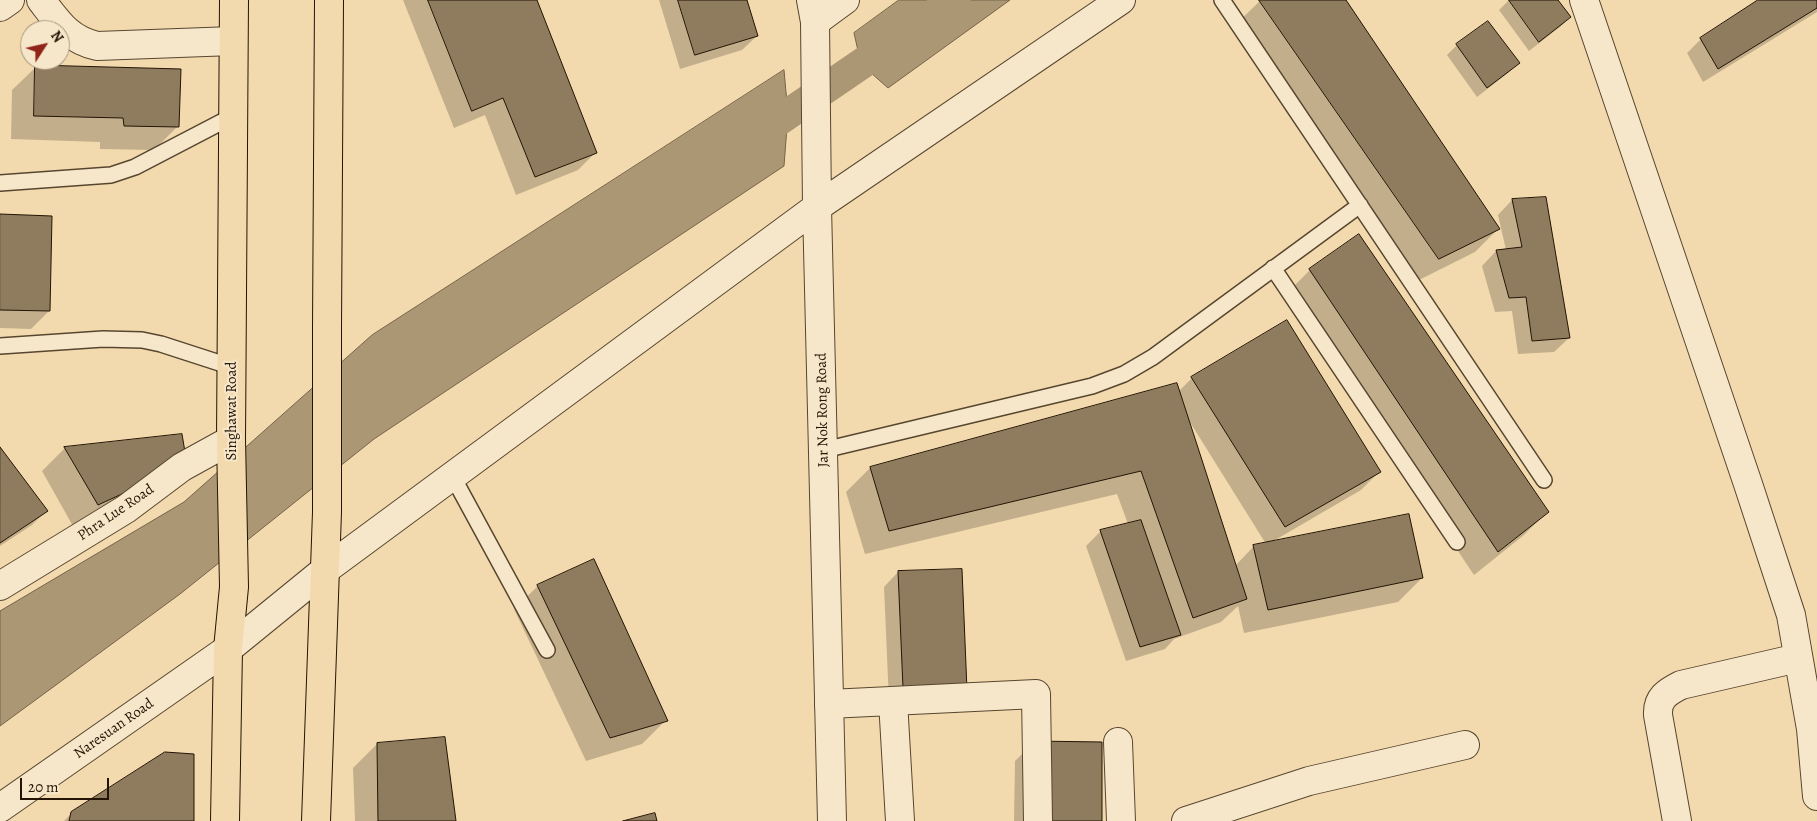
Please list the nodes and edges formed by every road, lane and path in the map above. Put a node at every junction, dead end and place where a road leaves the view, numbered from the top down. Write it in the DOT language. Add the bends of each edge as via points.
graph roads {
  1 [pos="10,0"];
  2 [pos="40,0"];
  3 [pos="234,0"];
  4 [pos="329,0"];
  5 [pos="845,0"];
  6 [pos="1121,0"];
  7 [pos="1222,0"];
  8 [pos="1584,0"];
  9 [pos="0,7"];
  10 [pos="813,11"];
  11 [pos="233,40"];
  12 [pos="232,116"];
  13 [pos="0,183"];
  14 [pos="1360,205"];
  15 [pos="817,207"];
  16 [pos="1273,268"];
  17 [pos="0,346"];
  18 [pos="232,367"];
  19 [pos="231,440"];
  20 [pos="824,450"];
  21 [pos="453,477"];
  22 [pos="1544,480"];
  23 [pos="1457,542"];
  24 [pos="325,570"];
  25 [pos="0,586"];
  26 [pos="228,649"];
  27 [pos="547,650"];
  28 [pos="1798,658"];
  29 [pos="893,702"];
  30 [pos="829,704"];
  31 [pos="1118,742"];
  32 [pos="1464,745"];
  33 [pos="1817,796"];
  34 [pos="0,808"];
  35 [pos="225,821"];
  36 [pos="316,821"];
  37 [pos="832,821"];
  38 [pos="900,821"];
  39 [pos="1038,821"];
  40 [pos="1121,821"];
  41 [pos="1186,821"];
  42 [pos="1677,821"];
  1 -- 9 [label="street"];
  2 -- 11 [label="street" via="72,36 97,46"];
  3 -- 11 [label="main road, Singhawat Road"];
  4 -- 24 [label="main road"];
  5 -- 10 [label="street"];
  6 -- 15 [label="street, Naresuan Road"];
  7 -- 14 [label="lane"];
  8 -- 28 [label="street" via="1791,615"];
  10 -- 15 [label="street, Jar Nok Rong Road"];
  11 -- 12 [label="main road, Singhawat Road"];
  12 -- 13 [label="lane" via="119,173"];
  12 -- 18 [label="main road, Singhawat Road"];
  14 -- 16 [label="lane"];
  14 -- 22 [label="lane"];
  15 -- 20 [label="street, Jar Nok Rong Road"];
  15 -- 21 [label="street, Naresuan Road"];
  16 -- 20 [label="lane" via="1153,356 1112,380"];
  16 -- 23 [label="lane"];
  17 -- 18 [label="lane" via="142,340"];
  18 -- 19 [label="main road, Singhawat Road"];
  19 -- 25 [label="street, Phra Lue Road" via="182,467 126,509"];
  19 -- 26 [label="main road, Singhawat Road" via="234,587"];
  20 -- 30 [label="street, Jar Nok Rong Road"];
  21 -- 24 [label="street, Naresuan Road"];
  21 -- 27 [label="lane"];
  24 -- 26 [label="street, Naresuan Road"];
  24 -- 36 [label="main road"];
  26 -- 34 [label="street, Naresuan Road"];
  26 -- 35 [label="main road, Singhawat Road"];
  28 -- 33 [label="street" via="1811,729"];
  28 -- 42 [label="street" via="1681,685 1660,700 1657,708"];
  29 -- 30 [label="street"];
  29 -- 38 [label="street"];
  29 -- 39 [label="street" via="1036,694"];
  30 -- 37 [label="street, Jar Nok Rong Road"];
  31 -- 40 [label="street"];
  32 -- 41 [label="street" via="1309,781"];
}
